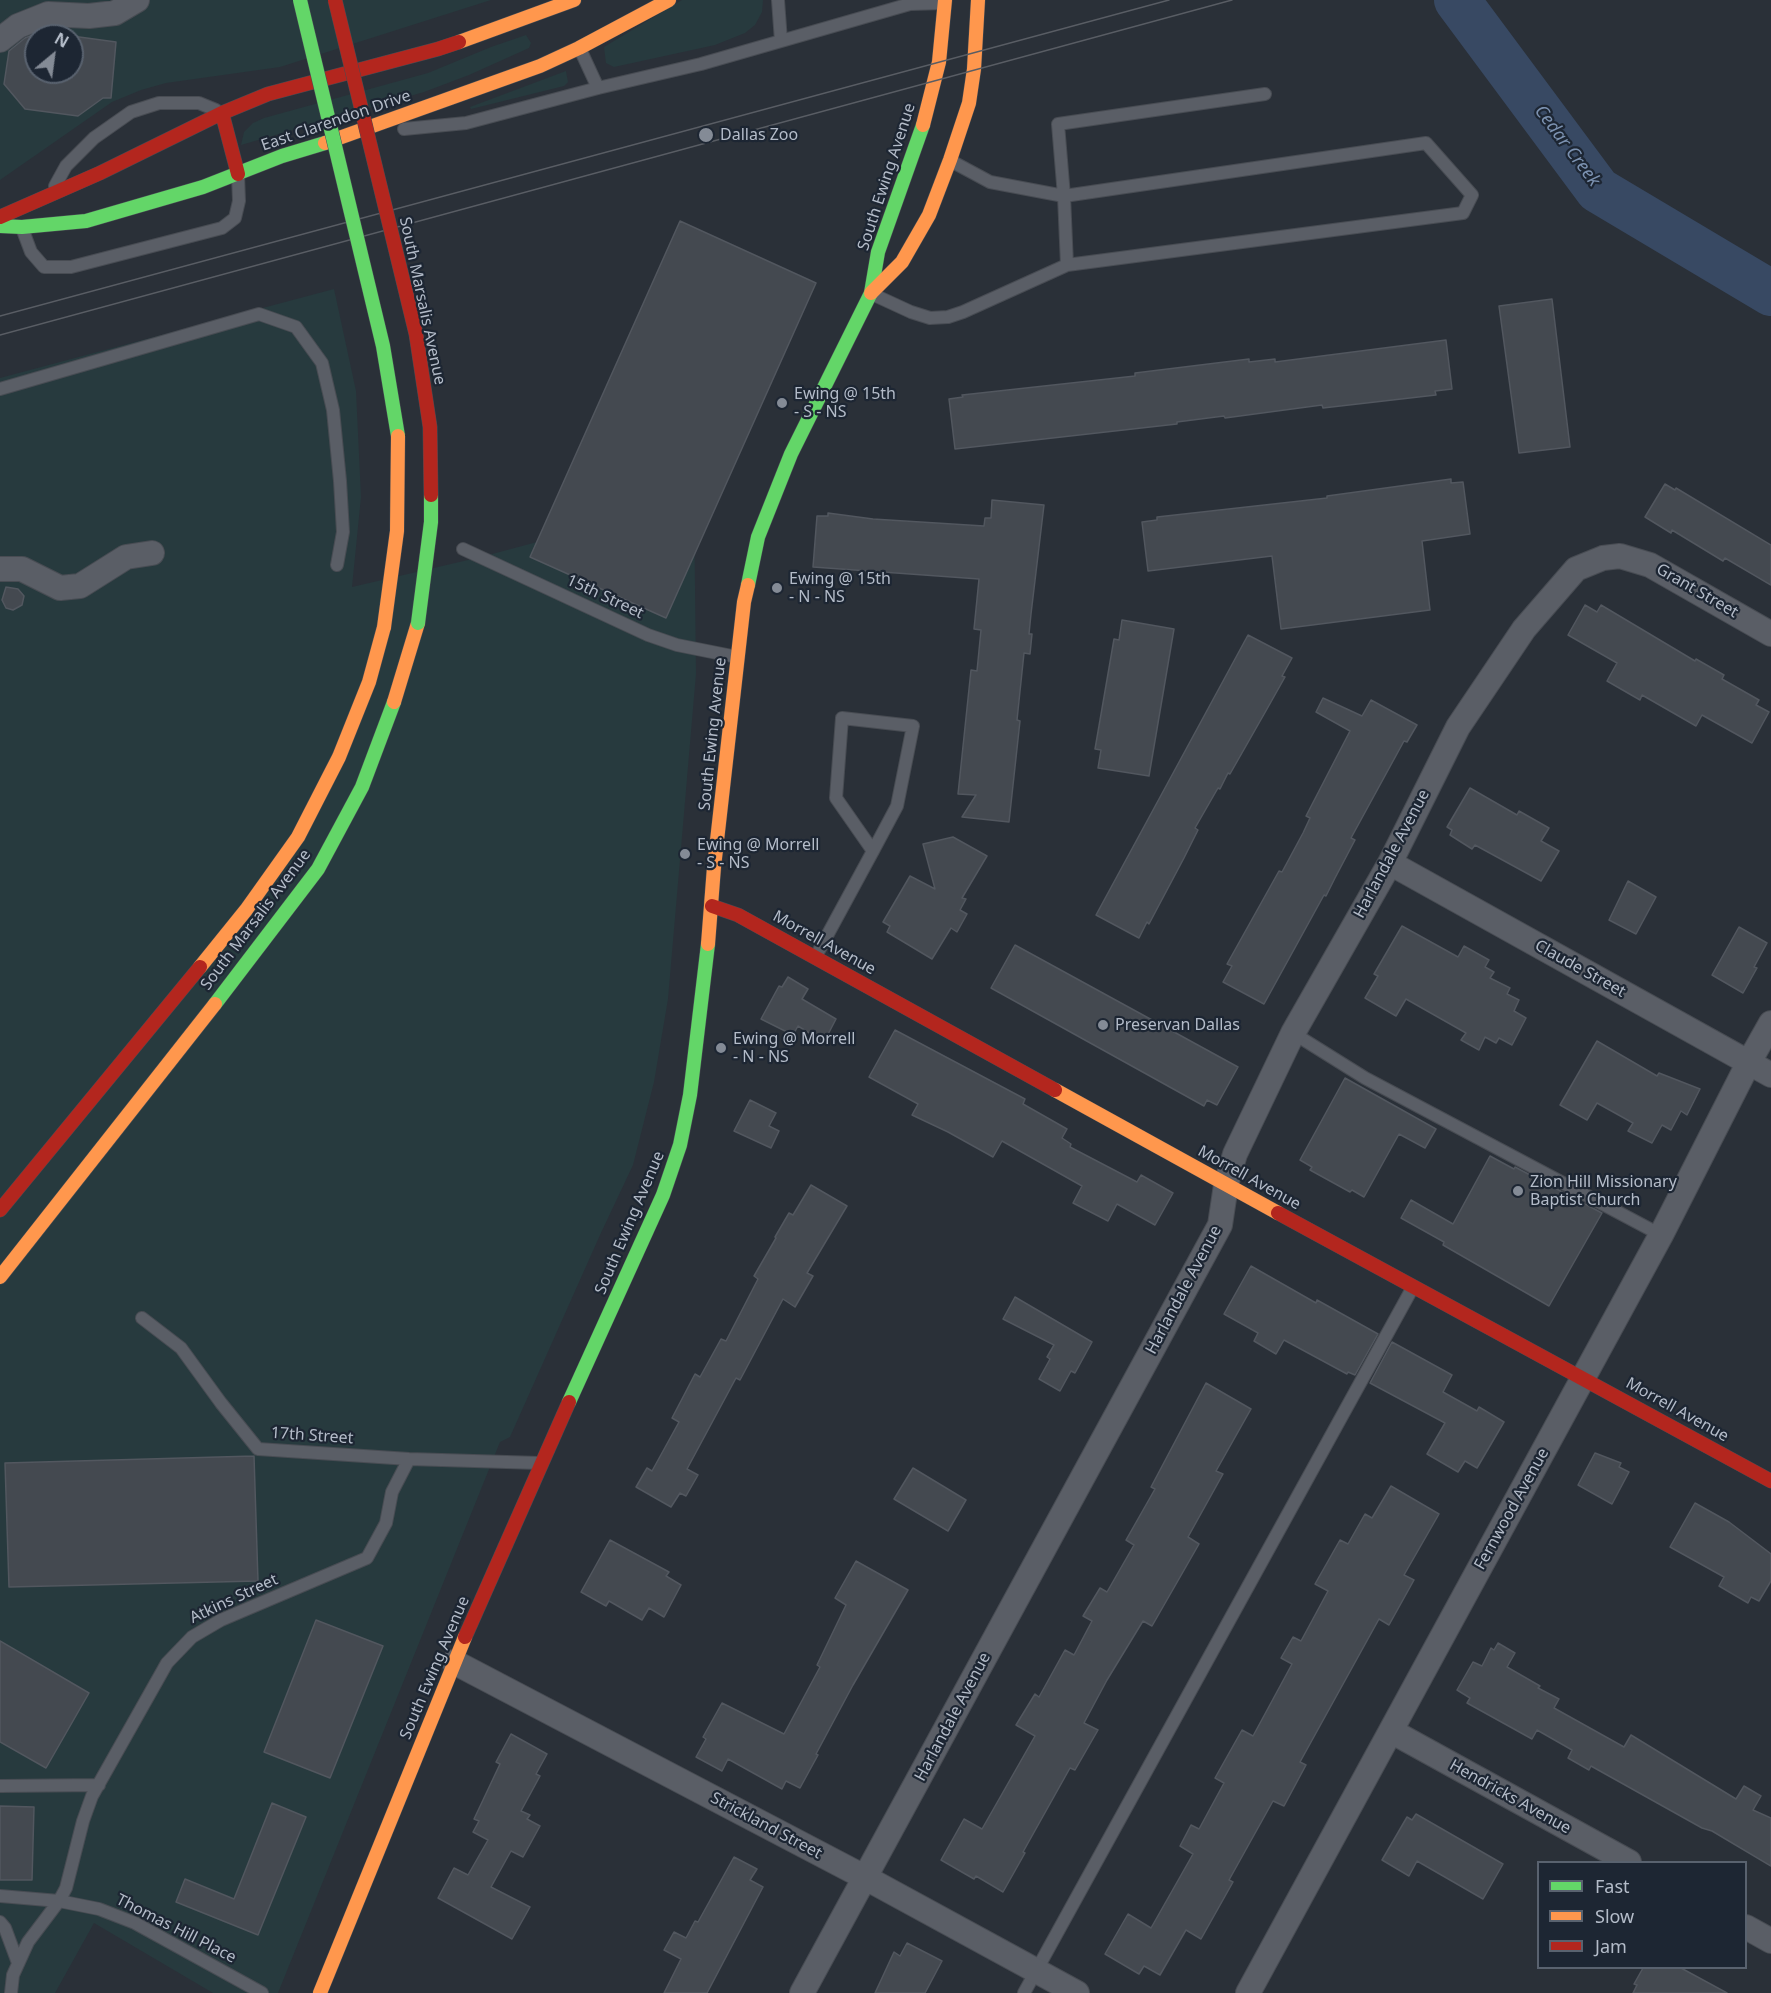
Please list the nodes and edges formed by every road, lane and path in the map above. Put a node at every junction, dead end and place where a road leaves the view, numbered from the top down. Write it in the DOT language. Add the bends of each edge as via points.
graph roads {
  1 [pos="137,0"];
  2 [pos="300,0"];
  3 [pos="335,0"];
  4 [pos="529,0"];
  5 [pos="574,0"];
  6 [pos="669,0"];
  7 [pos="778,0"];
  8 [pos="962,2"];
  9 [pos="545,16"];
  10 [pos="0,40"];
  11 [pos="781,41"];
  12 [pos="575,44"];
  13 [pos="598,88"];
  14 [pos="1265,94"];
  15 [pos="222,113"];
  16 [pos="349,135"];
  17 [pos="950,160"];
  18 [pos="238,174"];
  19 [pos="51,194"];
  20 [pos="1064,196"];
  21 [pos="0,217"];
  22 [pos="0,226"];
  23 [pos="22,227"];
  24 [pos="1067,266"];
  25 [pos="871,293"];
  26 [pos="0,389"];
  27 [pos="463,549"];
  28 [pos="152,553"];
  29 [pos="1620,556"];
  30 [pos="337,566"];
  31 [pos="0,568"];
  32 [pos="1771,634"];
  33 [pos="738,657"];
  34 [pos="873,851"];
  35 [pos="1390,863"];
  36 [pos="712,906"];
  37 [pos="816,957"];
  38 [pos="1771,1023"];
  39 [pos="1293,1033"];
  40 [pos="1749,1062"];
  41 [pos="1771,1075"];
  42 [pos="1226,1185"];
  43 [pos="0,1210"];
  44 [pos="1661,1235"];
  45 [pos="0,1277"];
  46 [pos="1413,1286"];
  47 [pos="142,1318"];
  48 [pos="1583,1377"];
  49 [pos="409,1459"];
  50 [pos="541,1463"];
  51 [pos="1771,1481"];
  52 [pos="454,1662"];
  53 [pos="1391,1731"];
  54 [pos="99,1785"];
  55 [pos="0,1786"];
  56 [pos="1625,1861"];
  57 [pos="866,1878"];
  58 [pos="0,1896"];
  59 [pos="58,1902"];
  60 [pos="0,1922"];
  61 [pos="1747,1928"];
  62 [pos="1771,1941"];
  63 [pos="18,1963"];
  64 [pos="1036,1971"];
  65 [pos="11,1993"];
  66 [pos="262,1993"];
  67 [pos="320,1993"];
  68 [pos="802,1993"];
  69 [pos="1024,1993"];
  70 [pos="1077,1993"];
  71 [pos="1248,1993"];
  1 -- 10 [label="street" via="115,13 48,14 18,26"];
  2 -- 43 [label="street, South Marsalis Avenue, bridge" via="383,346 398,438 397,531 384,627 369,682 339,757 298,837 246,910"];
  3 -- 45 [label="street, South Marsalis Avenue, bridge" via="416,334 430,427 431,522 418,623 362,787 318,869"];
  4 -- 9 [label="lane"];
  5 -- 9 [label="street"];
  6 -- 12 [label="street, East Clarendon Drive"];
  7 -- 11 [label="lane"];
  8 -- 11 [label="lane" via="910,4"];
  8 -- 17 [label="street, South Ewing Avenue" via="974,69 969,103"];
  8 -- 25 [label="street, South Ewing Avenue" via="878,252"];
  9 -- 15 [label="street" via="267,94"];
  11 -- 13 [label="lane"];
  12 -- 13 [label="lane"];
  12 -- 16 [label="street, East Clarendon Drive" via="490,85"];
  13 -- 16 [label="lane" via="466,123"];
  14 -- 20 [label="lane" via="1058,124"];
  15 -- 18 [label="street"];
  15 -- 19 [label="street"];
  15 -- 19 [label="lane" via="199,103 159,103 131,112 93,138 66,166"];
  16 -- 18 [label="street, East Clarendon Drive"];
  17 -- 20 [label="lane" via="990,183"];
  17 -- 25 [label="street, South Ewing Avenue" via="929,215 902,262"];
  18 -- 23 [label="street, East Clarendon Drive" via="86,221"];
  18 -- 23 [label="lane" via="235,218 222,228 71,267 44,267 32,252"];
  19 -- 21 [label="street"];
  20 -- 24 [label="lane"];
  20 -- 24 [label="lane" via="1426,143 1472,195 1463,213"];
  22 -- 23 [label="street, East Clarendon Drive"];
  24 -- 25 [label="lane" via="948,316 930,318"];
  25 -- 33 [label="street, South Ewing Avenue" via="791,454 758,537 744,602"];
  26 -- 30 [label="lane" via="259,314 296,327 322,363 333,410 343,532"];
  27 -- 33 [label="lane, 15th Street" via="648,635"];
  28 -- 31 [label="street" via="126,557 80,585 60,588 22,569"];
  29 -- 32 [label="street, Grant Street" via="1650,565"];
  29 -- 35 [label="street, Harlandale Avenue" via="1576,569 1524,629 1458,727"];
  33 -- 36 [label="street, South Ewing Avenue"];
  34 -- 34 [label="lane" via="897,806 913,726 842,718 836,798"];
  34 -- 37 [label="lane"];
  35 -- 39 [label="street, Harlandale Avenue"];
  35 -- 40 [label="street, Claude Street"];
  36 -- 37 [label="street, Morrell Avenue" via="738,915"];
  36 -- 50 [label="street, South Ewing Avenue" via="690,1095 680,1145 663,1195"];
  37 -- 42 [label="street, Morrell Avenue"];
  38 -- 40 [label="street, Fernwood Avenue"];
  39 -- 42 [label="street, Harlandale Avenue" via="1235,1154"];
  39 -- 44 [label="lane" via="1365,1078"];
  40 -- 41 [label="street, Claude Street"];
  40 -- 44 [label="street, Fernwood Avenue"];
  42 -- 46 [label="street, Morrell Avenue"];
  42 -- 57 [label="street, Harlandale Avenue" via="1220,1226"];
  44 -- 48 [label="street, Fernwood Avenue"];
  46 -- 48 [label="street, Morrell Avenue"];
  46 -- 64 [label="lane"];
  47 -- 49 [label="lane, 17th Street" via="181,1348 258,1449"];
  48 -- 51 [label="street, Morrell Avenue"];
  48 -- 53 [label="street, Fernwood Avenue"];
  49 -- 50 [label="lane, 17th Street"];
  49 -- 54 [label="lane, Atkins Street" via="392,1492 386,1523 367,1558 221,1620 192,1637 167,1663"];
  50 -- 52 [label="street, South Ewing Avenue"];
  52 -- 57 [label="street, Strickland Street"];
  52 -- 67 [label="street, South Ewing Avenue"];
  53 -- 56 [label="street, Hendricks Avenue"];
  53 -- 71 [label="street, Fernwood Avenue"];
  54 -- 55 [label="lane"];
  54 -- 59 [label="lane, Atkins Street" via="83,1821 66,1888"];
  57 -- 64 [label="street, Strickland Street"];
  57 -- 68 [label="street, Harlandale Avenue"];
  58 -- 59 [label="lane, Thomas Hill Place"];
  59 -- 63 [label="lane, Atkins Street" via="28,1942"];
  59 -- 66 [label="lane, Thomas Hill Place" via="99,1909 135,1923"];
  60 -- 63 [label="lane"];
  61 -- 62 [label="street"];
  63 -- 65 [label="lane, Atkins Street"];
  64 -- 69 [label="lane"];
  64 -- 70 [label="street, Strickland Street"];
}
